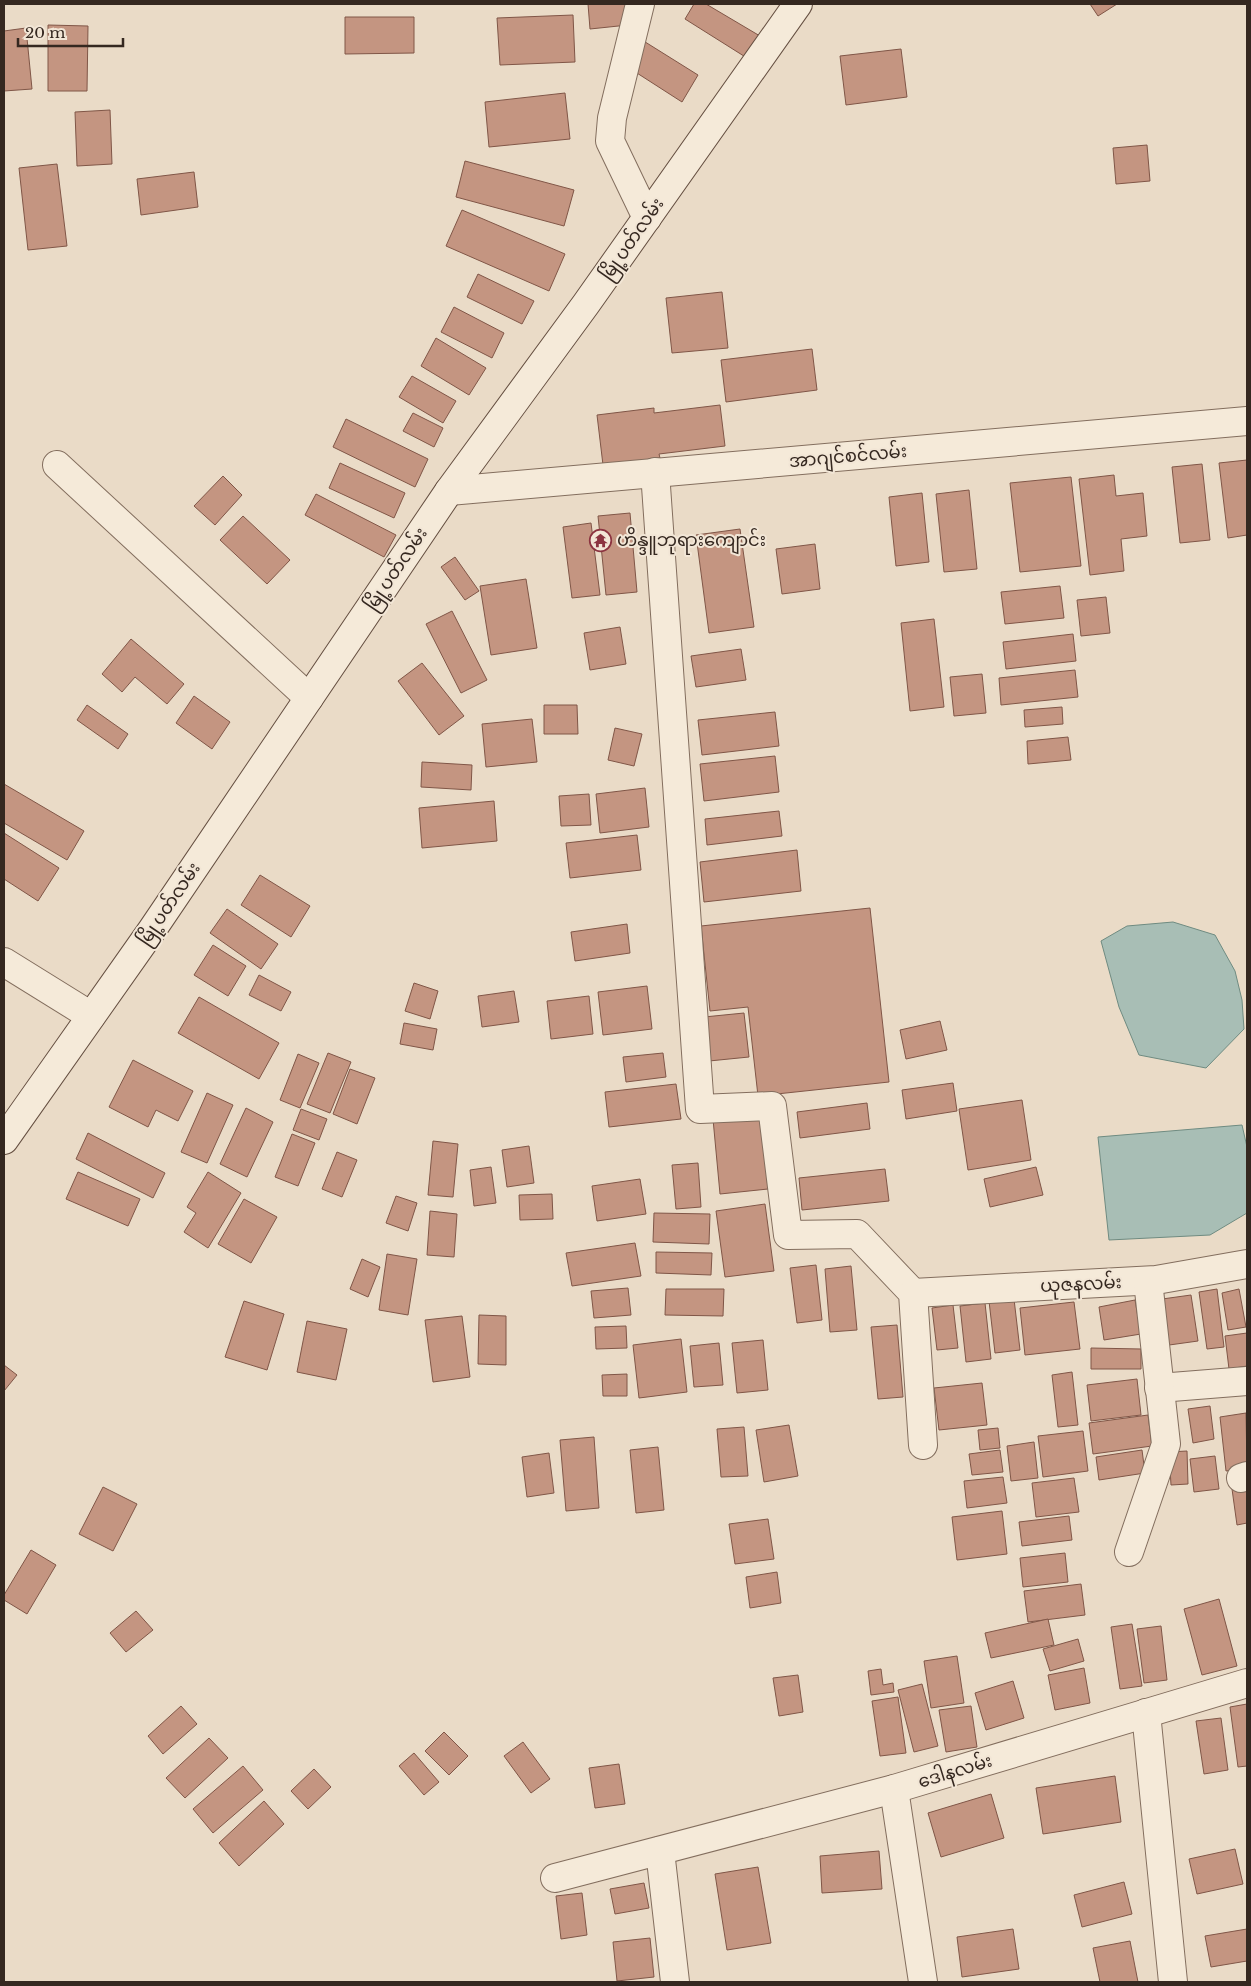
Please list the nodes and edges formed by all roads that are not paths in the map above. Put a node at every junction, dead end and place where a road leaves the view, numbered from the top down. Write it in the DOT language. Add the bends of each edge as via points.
graph roads {
  1 [pos="640,4"];
  2 [pos="798,4"];
  3 [pos="647,218"];
  4 [pos="1247,421"];
  5 [pos="57,464"];
  6 [pos="655,472"];
  7 [pos="449,491"];
  8 [pos="309,698"];
  9 [pos="4,962"];
  10 [pos="91,1016"];
  11 [pos="4,1140"];
  12 [pos="1247,1264"];
  13 [pos="1148,1281"];
  14 [pos="914,1293"];
  15 [pos="1247,1380"];
  16 [pos="1160,1388"];
  17 [pos="923,1445"];
  18 [pos="1129,1552"];
  19 [pos="1247,1683"];
  20 [pos="1146,1714"];
  21 [pos="894,1789"];
  22 [pos="660,1851"];
  23 [pos="555,1878"];
  24 [pos="674,1982"];
  25 [pos="923,1982"];
  26 [pos="1173,1982"];
  1 -- 3 [label="street" via="612,118 610,141"];
  2 -- 3 [label="street, မြို့ပတ်လမ်း"];
  3 -- 7 [label="street, မြို့ပတ်လမ်း"];
  4 -- 6 [label="street, အာဂျင်စင်လမ်း"];
  5 -- 8 [label="street"];
  6 -- 7 [label="street, အာဂျင်စင်လမ်း"];
  6 -- 14 [label="street" via="700,1108 772,1106 788,1235 857,1234"];
  7 -- 8 [label="street, မြို့ပတ်လမ်း"];
  8 -- 10 [label="street, မြို့ပတ်လမ်း"];
  9 -- 10 [label="street"];
  10 -- 11 [label="street, မြို့ပတ်လမ်း"];
  12 -- 13 [label="street, ယုဇနလမ်း"];
  13 -- 14 [label="street, ယုဇနလမ်း"];
  13 -- 16 [label="street"];
  14 -- 17 [label="street"];
  15 -- 16 [label="street"];
  16 -- 18 [label="street" via="1166,1444"];
  19 -- 20 [label="street, ဒေါနလမ်း"];
  20 -- 21 [label="street, ဒေါနလမ်း"];
  20 -- 26 [label="street"];
  21 -- 22 [label="street, ဒေါနလမ်း"];
  21 -- 25 [label="street"];
  22 -- 23 [label="street, ဒေါနလမ်း"];
  22 -- 24 [label="street"];
}
